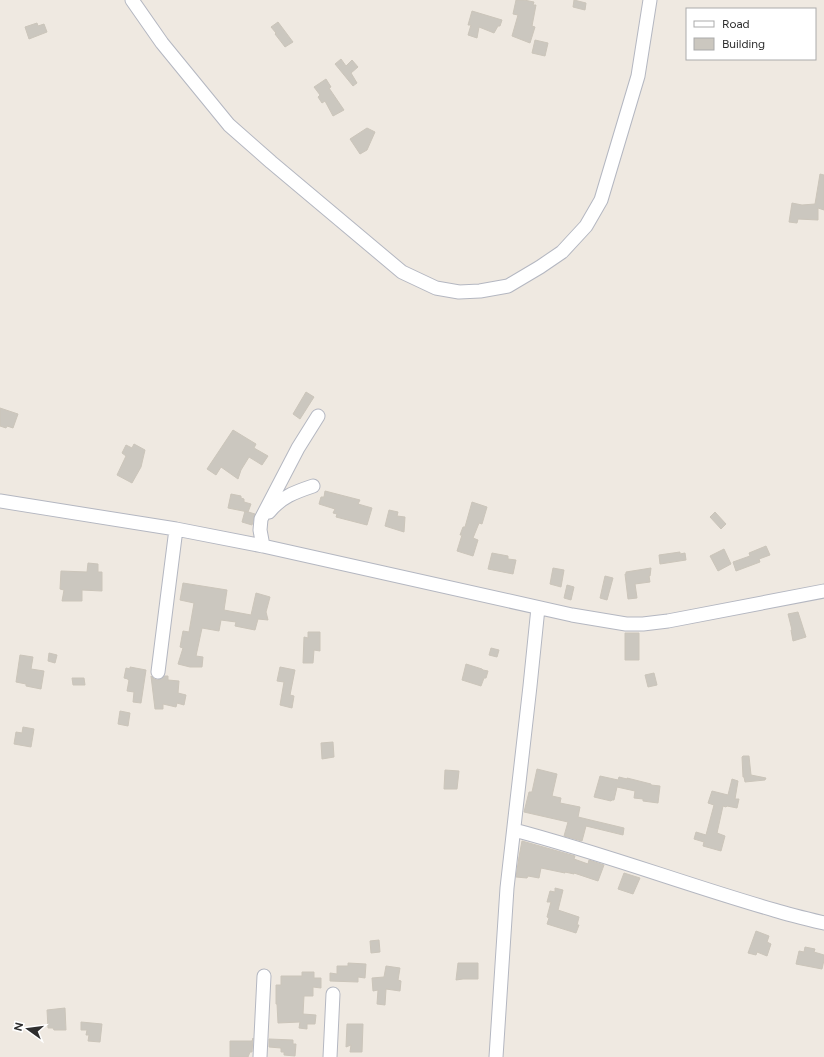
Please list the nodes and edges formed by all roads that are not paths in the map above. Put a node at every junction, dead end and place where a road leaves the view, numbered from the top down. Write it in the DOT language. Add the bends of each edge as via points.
graph roads {
  1 [pos="132,0"];
  2 [pos="650,0"];
  3 [pos="318,416"];
  4 [pos="313,486"];
  5 [pos="0,501"];
  6 [pos="176,529"];
  7 [pos="260,530"];
  8 [pos="263,546"];
  9 [pos="824,591"];
  10 [pos="538,608"];
  11 [pos="158,672"];
  12 [pos="514,830"];
  13 [pos="824,923"];
  14 [pos="264,976"];
  15 [pos="333,994"];
  16 [pos="260,1057"];
  17 [pos="330,1057"];
  18 [pos="496,1057"];
  1 -- 2 [label="street" via="162,43 230,125 271,162 402,272 436,288 459,292 508,286 562,252 586,226 601,200 638,76"];
  3 -- 7 [label="street" via="298,448 261,519"];
  4 -- 7 [label="street" via="293,492 280,501 264,519"];
  5 -- 6 [label="street"];
  6 -- 8 [label="street"];
  6 -- 11 [label="street"];
  7 -- 8 [label="street"];
  8 -- 10 [label="street"];
  9 -- 10 [label="street" via="643,624 626,624"];
  10 -- 12 [label="street"];
  12 -- 13 [label="street" via="606,856 775,911"];
  12 -- 18 [label="street" via="507,888"];
  14 -- 16 [label="street"];
  15 -- 17 [label="street"];
}
